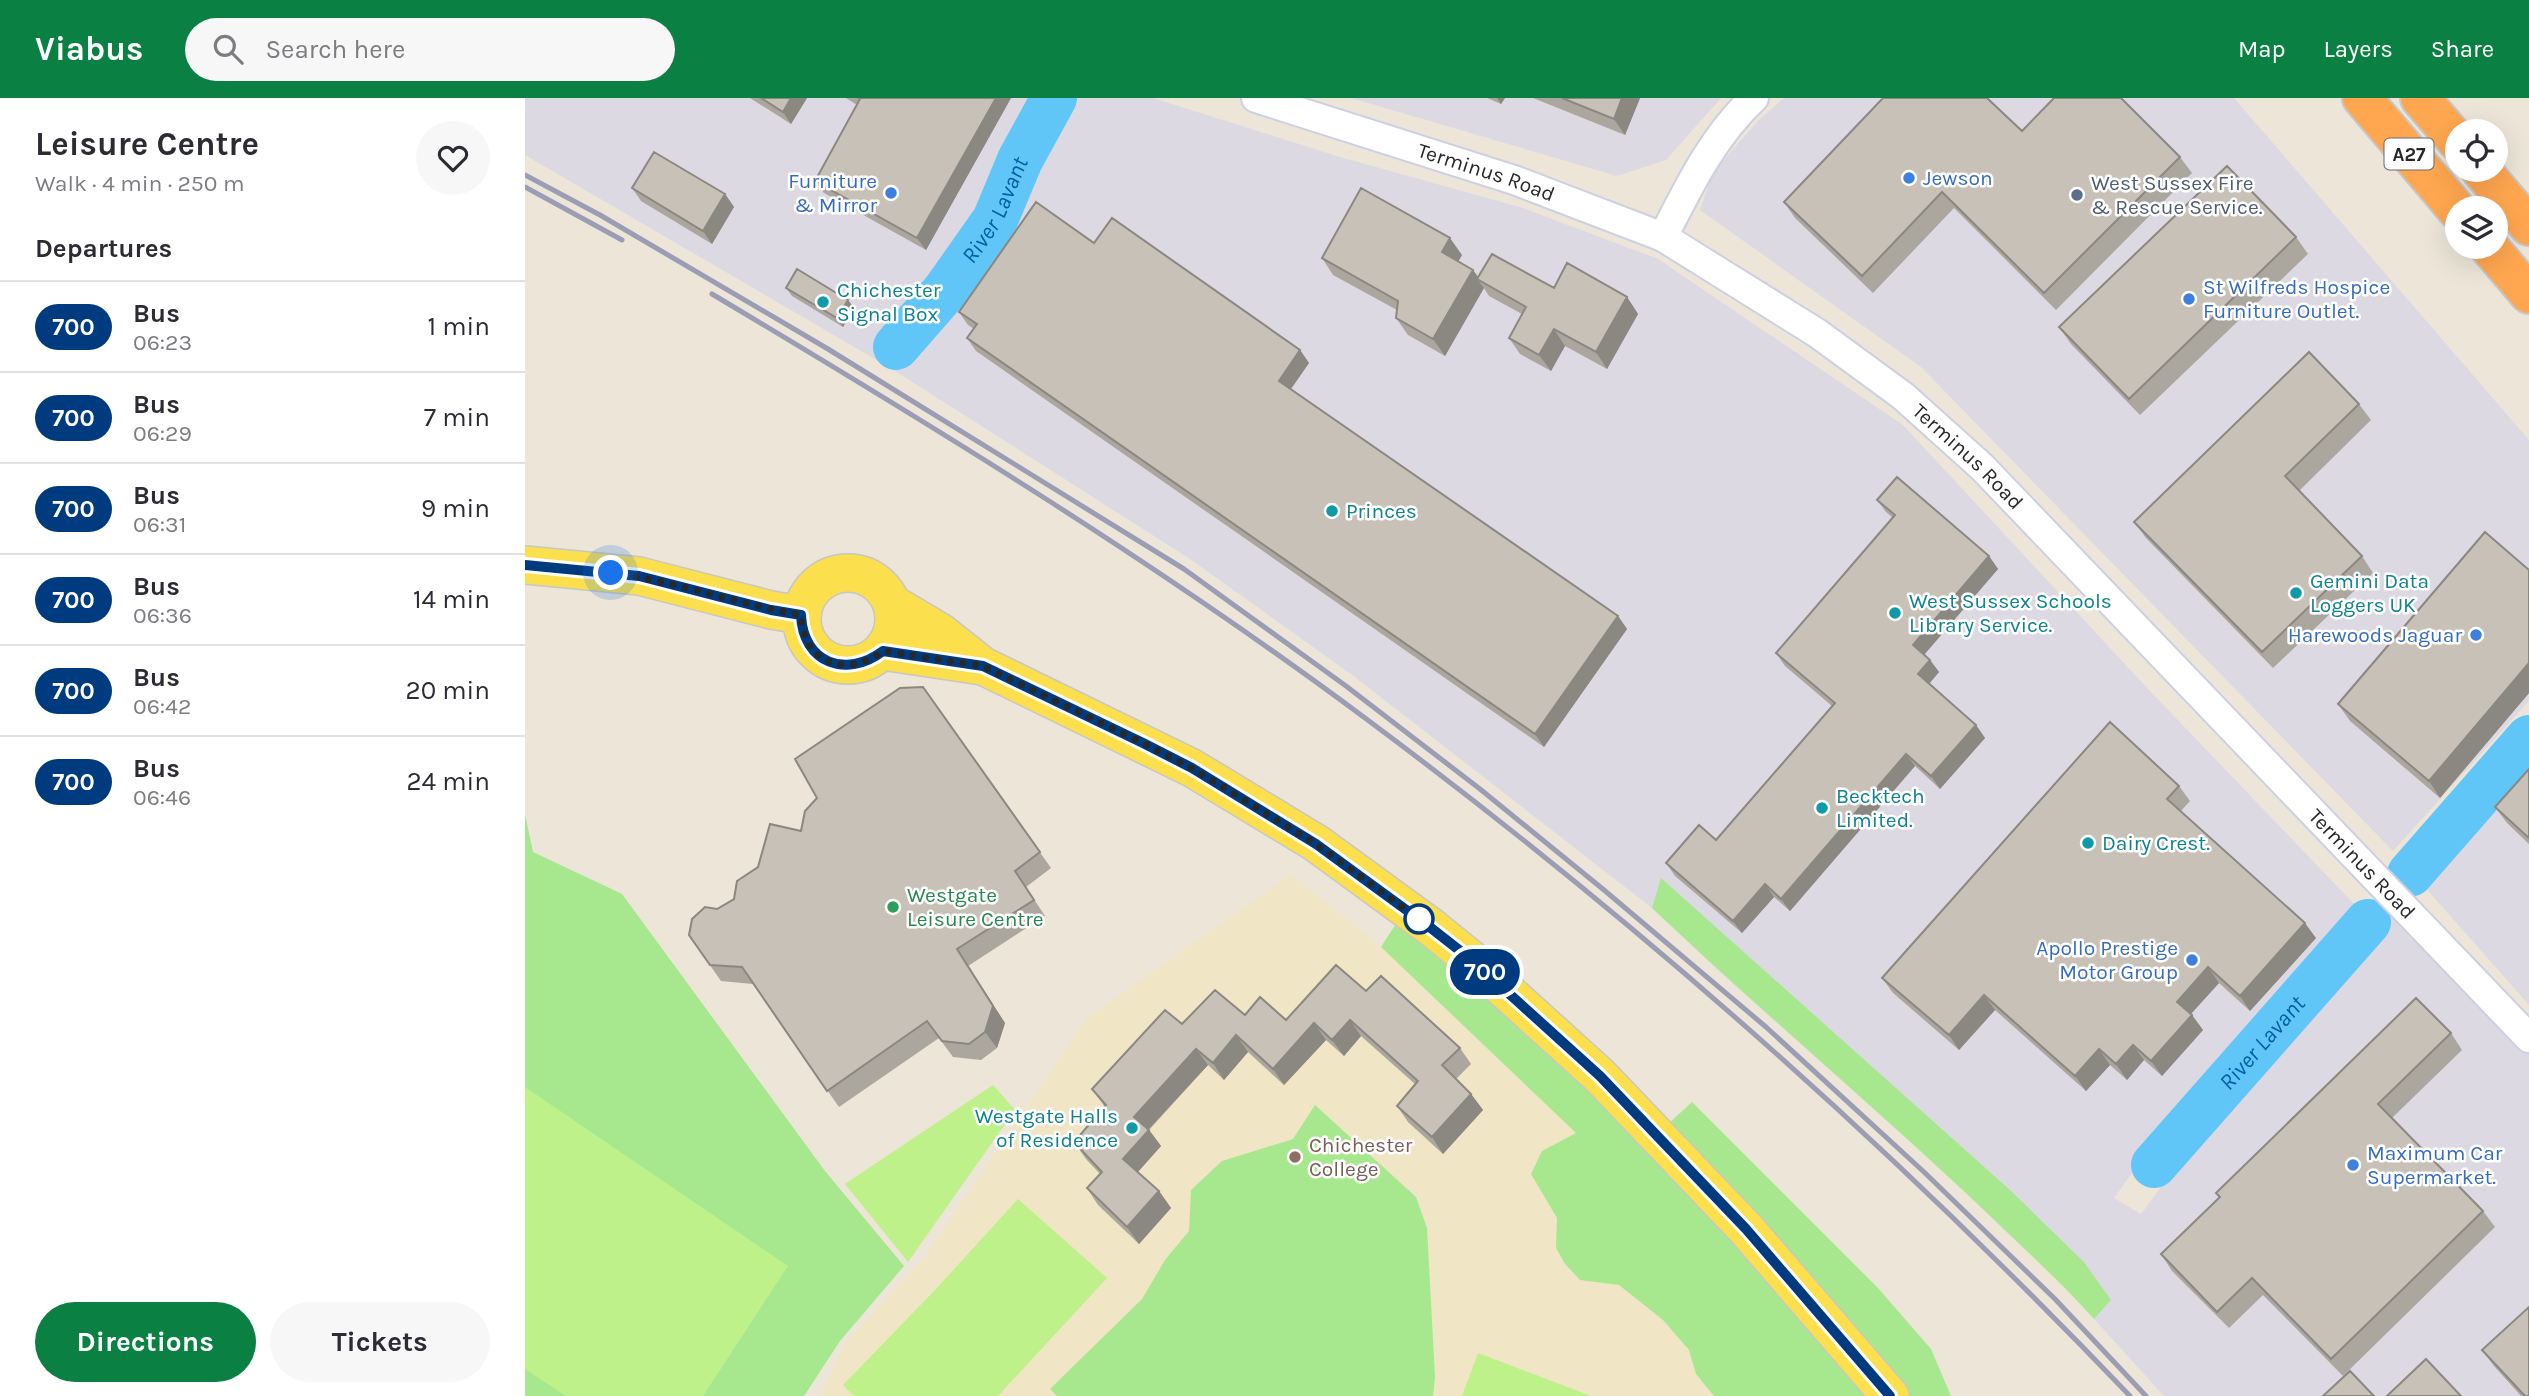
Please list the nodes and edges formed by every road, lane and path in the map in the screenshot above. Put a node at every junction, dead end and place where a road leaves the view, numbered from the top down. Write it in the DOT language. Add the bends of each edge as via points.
graph roads {
  1 [pos="1256,98"];
  2 [pos="1754,98"];
  3 [pos="2361,98"];
  4 [pos="2420,98"];
  5 [pos="2445,127"];
  6 [pos="2491,182"];
  7 [pos="2445,196"];
  8 [pos="2529,226"];
  9 [pos="1663,237"];
  10 [pos="2499,259"];
  11 [pos="2529,294"];
  12 [pos="525,565"];
  13 [pos="891,603"];
  14 [pos="801,615"];
  15 [pos="883,651"];
  16 [pos="983,666"];
  17 [pos="2529,1038"];
  18 [pos="1890,1396"];
  1 -- 9 [label="street, Terminus Road" via="1514,180"];
  2 -- 9 [label="street" via="1697,169"];
  3 -- 7 [label="highway, A27"];
  4 -- 5 [label="highway, A27"];
  6 -- 8 [label="highway"];
  9 -- 17 [label="street, Terminus Road" via="1817,333 1940,427"];
  10 -- 11 [label="highway"];
  12 -- 14 [label="main road" via="639,576"];
  13 -- 14 [label="main road" via="873,581 847,573 821,581 811,590"];
  13 -- 15 [label="main road" via="894,628"];
  13 -- 16 [label="main road" via="940,632"];
  14 -- 15 [label="main road" via="807,642 828,661 856,665"];
  15 -- 16 [label="main road"];
  16 -- 18 [label="main road" via="1192,768 1316,844 1473,961 1600,1076 1746,1229"];
}
